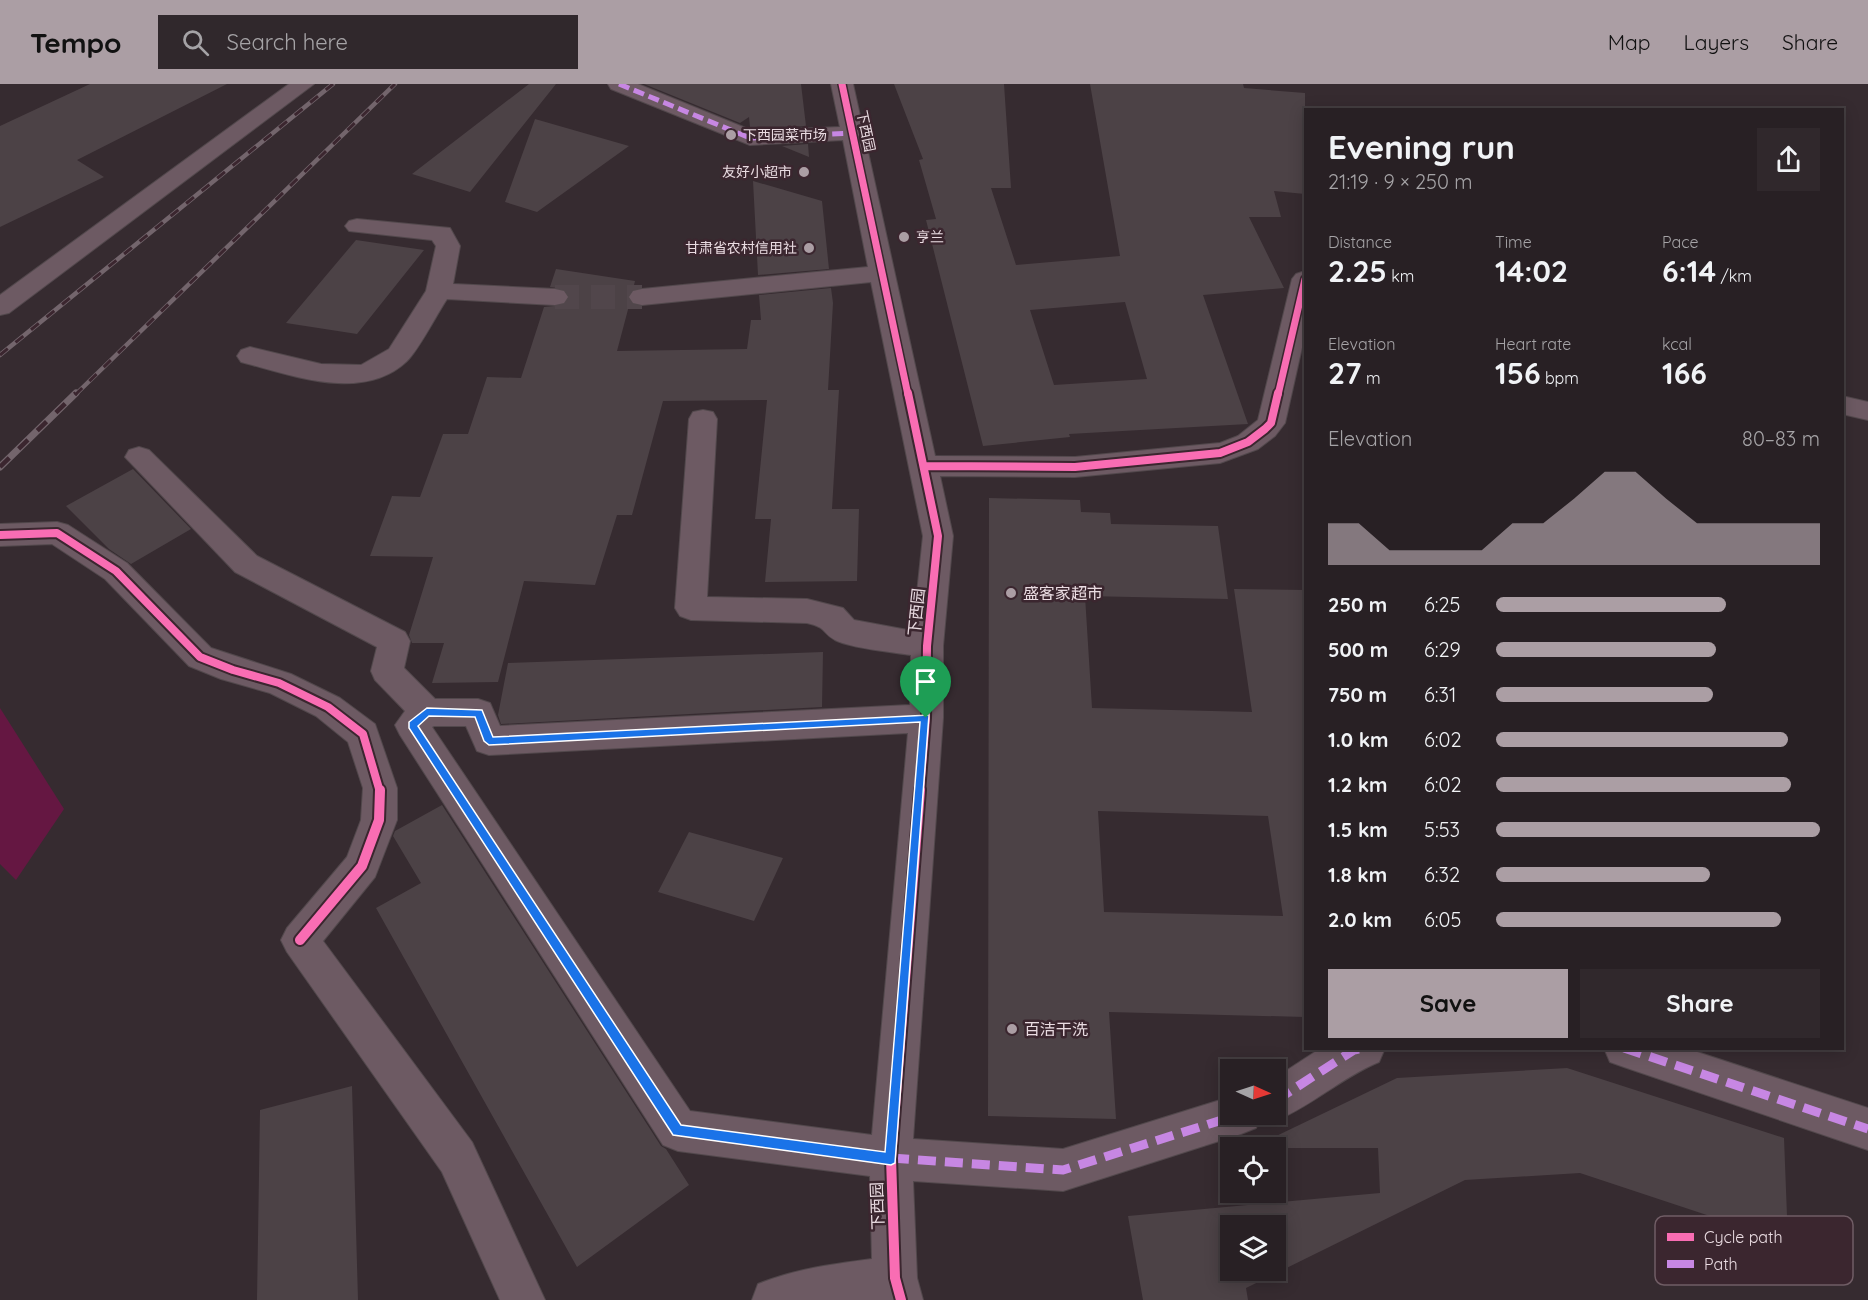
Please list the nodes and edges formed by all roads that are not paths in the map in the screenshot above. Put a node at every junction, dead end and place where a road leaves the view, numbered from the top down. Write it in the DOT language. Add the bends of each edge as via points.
graph roads {
  1 [pos="303,84"];
  2 [pos="619,84"];
  3 [pos="842,84"];
  4 [pos="853,133"];
  5 [pos="357,226"];
  6 [pos="883,273"];
  7 [pos="1304,290"];
  8 [pos="439,291"];
  9 [pos="6,297"];
  10 [pos="555,297"];
  11 [pos="642,297"];
  12 [pos="250,356"];
  13 [pos="1844,405"];
  14 [pos="1868,411"];
  15 [pos="703,419"];
  16 [pos="139,457"];
  17 [pos="924,466"];
  18 [pos="0,535"];
  19 [pos="927,646"];
  20 [pos="427,712"];
  21 [pos="926,718"];
  22 [pos="1354,1050"];
  23 [pos="1630,1050"];
  24 [pos="1286,1094"];
  25 [pos="1220,1121"];
  26 [pos="1868,1129"];
  27 [pos="891,1158"];
  28 [pos="898,1289"];
  29 [pos="523,1300"];
  30 [pos="774,1300"];
  1 -- 9 [label="street"];
  2 -- 4 [label="street" via="750,138"];
  3 -- 4 [label="street, 下西园"];
  4 -- 6 [label="street, 下西园"];
  5 -- 8 [label="street" via="441,233 448,246"];
  6 -- 11 [label="street"];
  6 -- 17 [label="street, 下西园"];
  7 -- 17 [label="street" via="1272,423 1260,437 1242,447 1220,453 1075,467"];
  8 -- 10 [label="street"];
  8 -- 12 [label="street" via="398,355 366,374 321,373"];
  13 -- 14 [label="street"];
  15 -- 19 [label="street" via="691,608 807,611 832,617 845,631"];
  16 -- 20 [label="street" via="246,564 394,641 387,670"];
  17 -- 19 [label="street, 下西园" via="938,537"];
  18 -- 29 [label="street" via="57,533 116,571 200,657 279,683 328,707 363,734 380,788 379,820 362,866 300,940 457,1157"];
  19 -- 21 [label="street, 下西园"];
  20 -- 21 [label="street" via="478,713 489,741"];
  20 -- 27 [label="street" via="412,725 678,1130"];
  21 -- 27 [label="street, 下西园"];
  22 -- 24 [label="street"];
  23 -- 26 [label="street"];
  25 -- 27 [label="street" via="1063,1170"];
  27 -- 28 [label="street, 下西园"];
  28 -- 30 [label="street" via="817,1288"];
}
